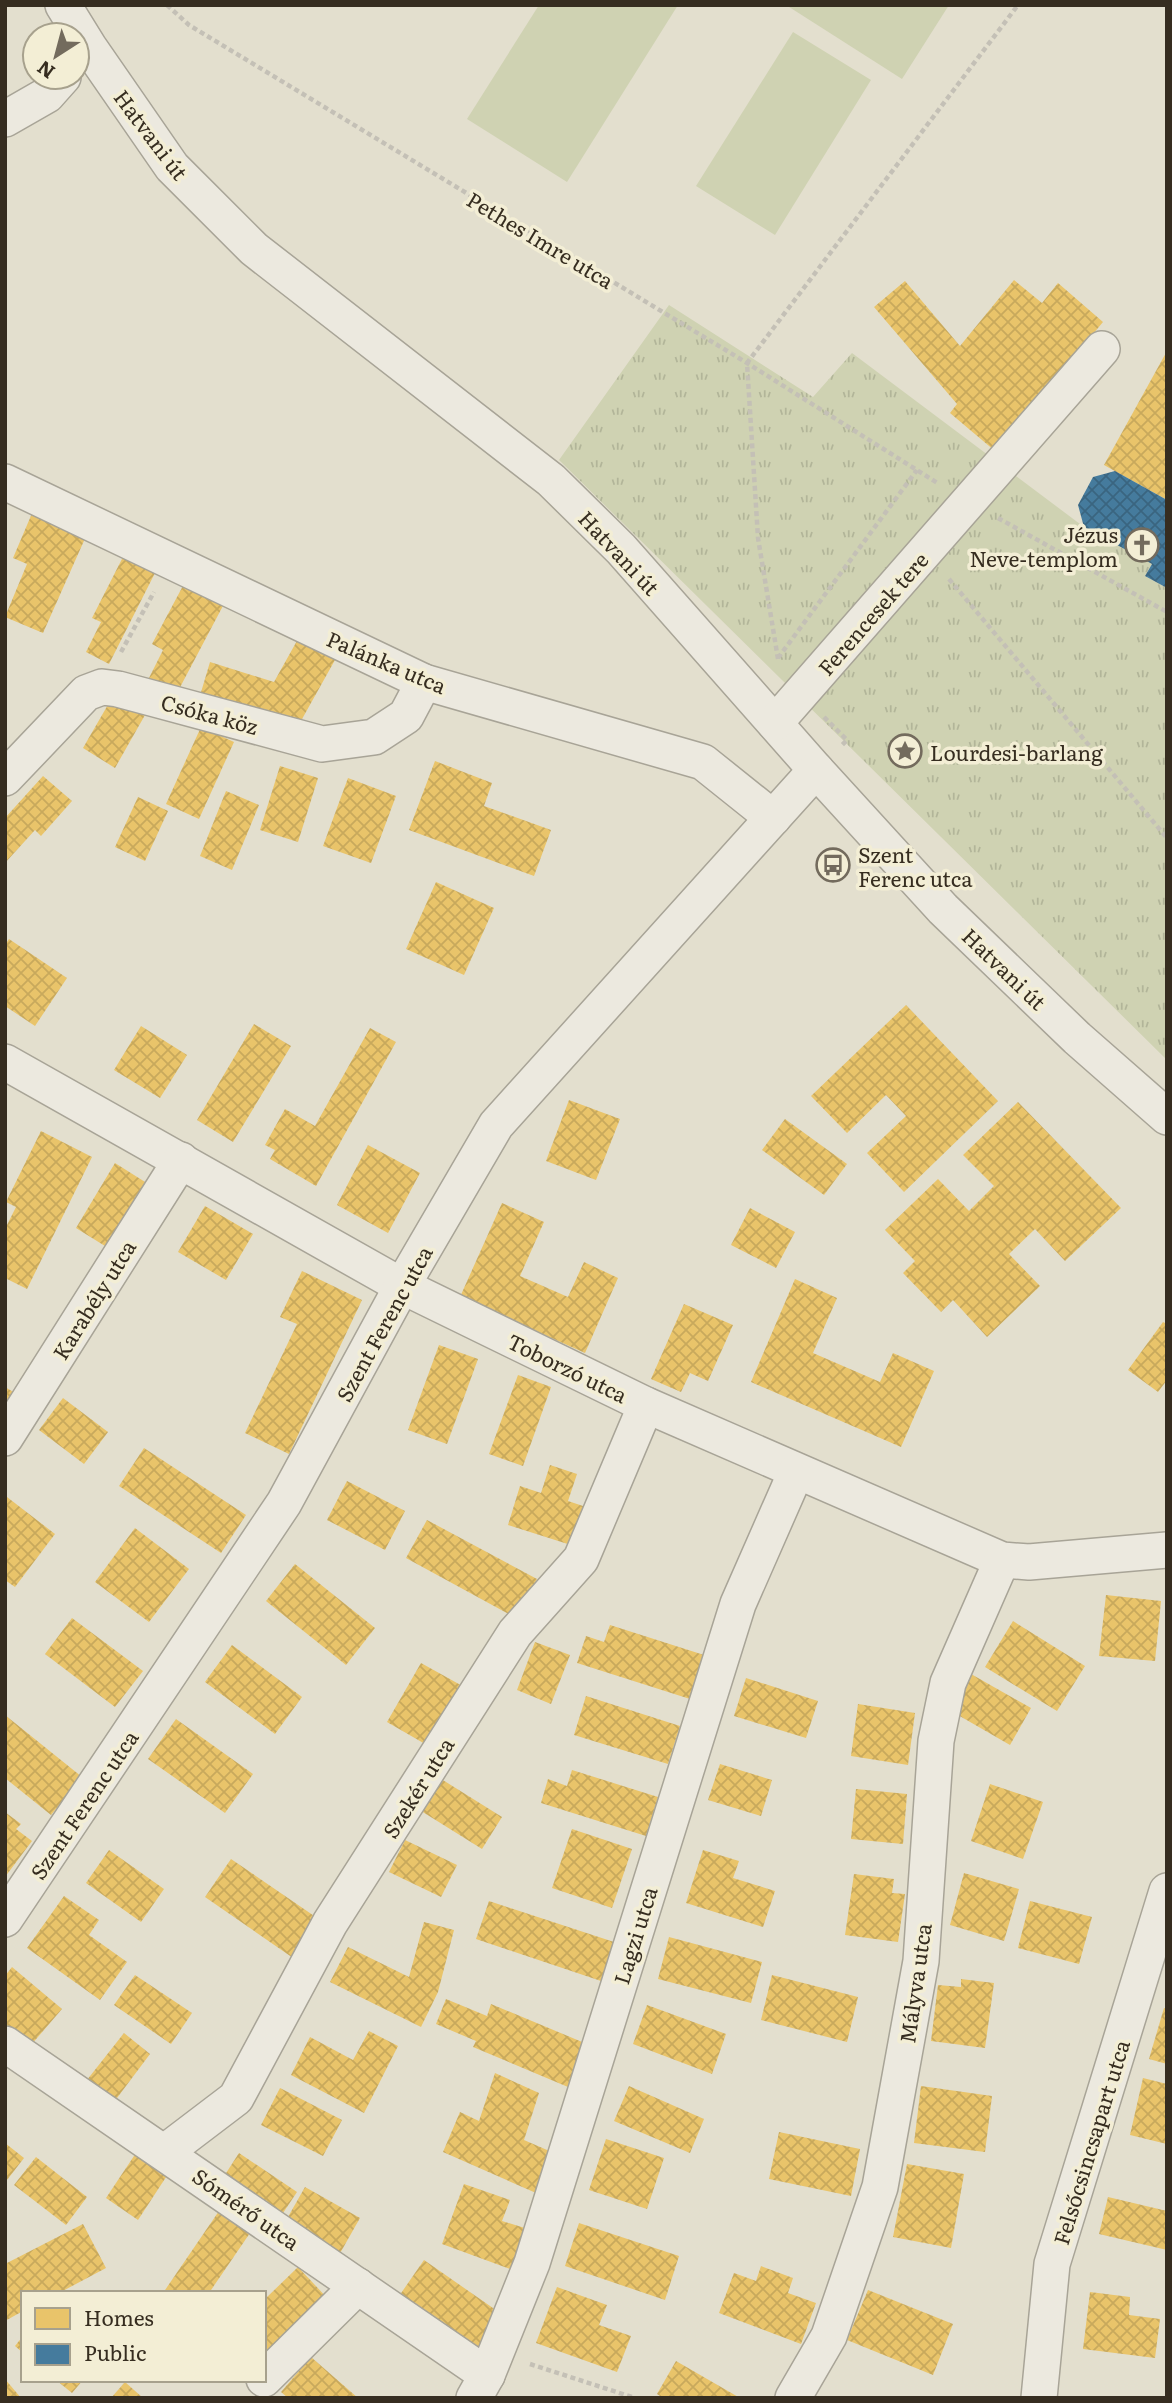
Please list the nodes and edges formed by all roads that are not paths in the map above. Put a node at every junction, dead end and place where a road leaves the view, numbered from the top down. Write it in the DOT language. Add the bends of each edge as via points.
graph roads {
  1 [pos="91,64"];
  2 [pos="51,91"];
  3 [pos="5,119"];
  4 [pos="1102,349"];
  5 [pos="5,482"];
  6 [pos="424,681"];
  7 [pos="775,723"];
  8 [pos="816,770"];
  9 [pos="5,778"];
  10 [pos="774,818"];
  11 [pos="5,1062"];
  12 [pos="1167,1117"];
  13 [pos="181,1160"];
  14 [pos="402,1286"];
  15 [pos="646,1405"];
  16 [pos="5,1438"];
  17 [pos="796,1472"];
  18 [pos="1167,1550"];
  19 [pos="1002,1560"];
  20 [pos="1167,1891"];
  21 [pos="5,1920"];
  22 [pos="5,2044"];
  23 [pos="165,2152"];
  24 [pos="358,2286"];
  25 [pos="486,2375"];
  26 [pos="266,2378"];
  27 [pos="262,2382"];
  28 [pos="246,2398"];
  29 [pos="793,2398"];
  30 [pos="1038,2398"];
  1 -- 7 [label="street, Hatvani út" via="172,167 245,240 551,480 621,550"];
  2 -- 3 [label="street"];
  4 -- 7 [label="street, Ferencesek tere"];
  5 -- 6 [label="street, Palánka utca"];
  6 -- 9 [label="street, Csóka köz" via="406,716 374,737 322,744 102,687 86,693"];
  6 -- 10 [label="street, Palánka utca" via="704,762"];
  7 -- 8 [label="street, Hatvani út"];
  8 -- 10 [label="street, Szent Ferenc utca"];
  8 -- 12 [label="street, Hatvani út" via="943,909"];
  10 -- 14 [label="street, Szent Ferenc utca" via="496,1125"];
  11 -- 13 [label="street, Toborzó utca"];
  13 -- 14 [label="street, Toborzó utca"];
  13 -- 16 [label="street, Karabély utca"];
  14 -- 15 [label="street, Toborzó utca"];
  14 -- 21 [label="street, Szent Ferenc utca" via="284,1503"];
  15 -- 17 [label="street, Toborzó utca"];
  15 -- 23 [label="street, Szekér utca" via="581,1559 514,1633 330,1923 236,2098"];
  17 -- 19 [label="street, Toborzó utca"];
  17 -- 25 [label="street, Lagzi utca" via="738,1604 532,2263"];
  18 -- 19 [label="street, Toborzó utca" via="1029,1562"];
  19 -- 29 [label="street, Mályva utca" via="948,1683 936,1741 920,1961 880,2188 829,2336"];
  20 -- 30 [label="street, Felsőcsincsapart utca" via="1052,2264"];
  22 -- 23 [label="street, Sómérő utca"];
  23 -- 24 [label="street, Sómérő utca"];
  24 -- 25 [label="street, Sómérő utca"];
  24 -- 26 [label="street"];
  27 -- 28 [label="street"];
}
